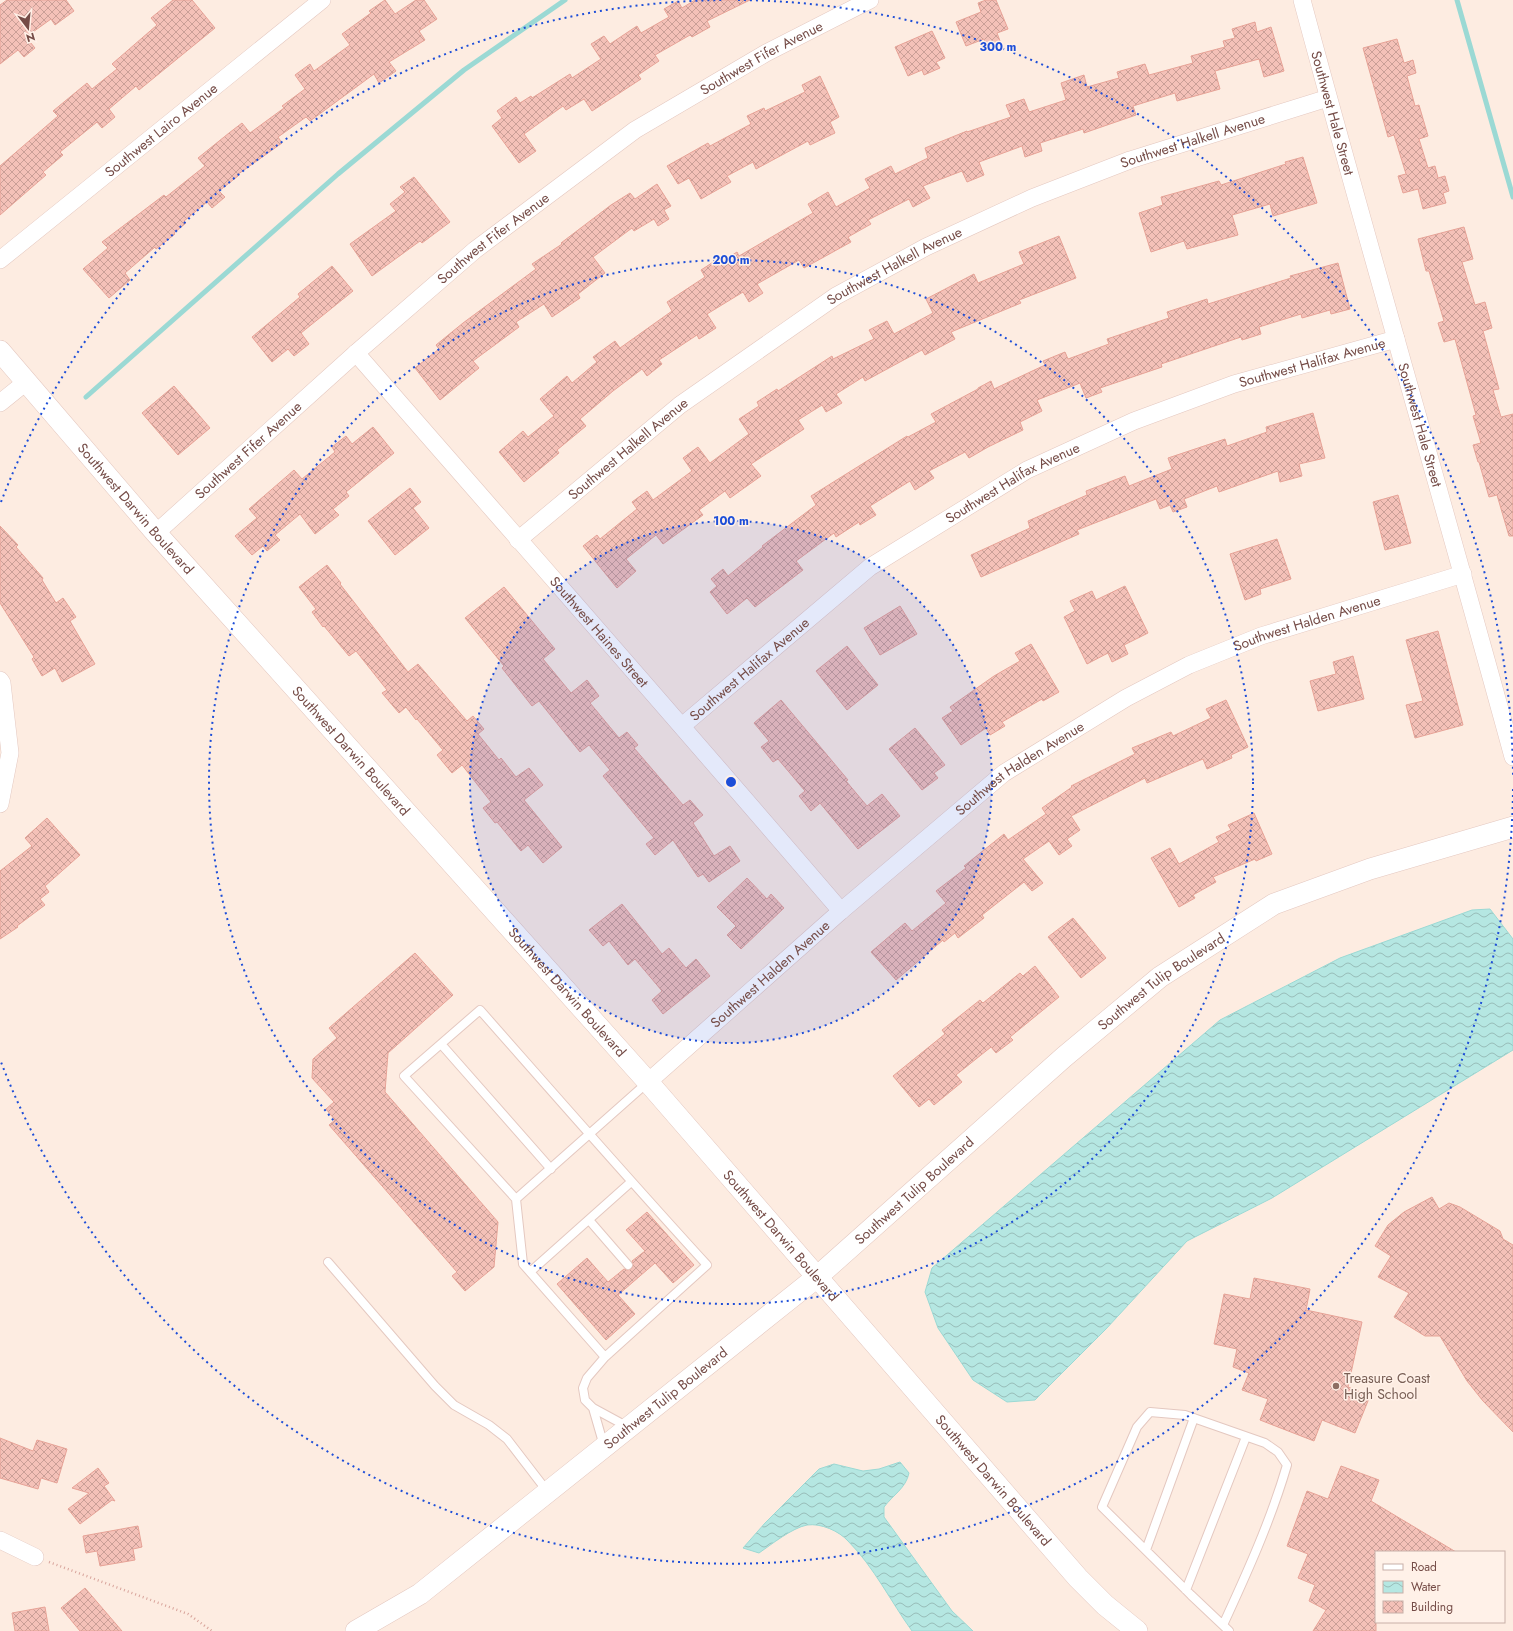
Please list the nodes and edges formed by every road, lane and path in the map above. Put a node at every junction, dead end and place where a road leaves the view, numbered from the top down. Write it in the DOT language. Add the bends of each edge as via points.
graph roads {
  1 [pos="322,0"];
  2 [pos="870,0"];
  3 [pos="1302,0"];
  4 [pos="1328,98"];
  5 [pos="0,260"];
  6 [pos="1396,339"];
  7 [pos="356,353"];
  8 [pos="2,359"];
  9 [pos="26,382"];
  10 [pos="0,403"];
  11 [pos="156,533"];
  12 [pos="518,540"];
  13 [pos="1463,574"];
  14 [pos="0,680"];
  15 [pos="682,726"];
  16 [pos="1513,757"];
  17 [pos="0,804"];
  18 [pos="1513,827"];
  19 [pos="841,911"];
  20 [pos="441,1044"];
  21 [pos="648,1082"];
  22 [pos="590,1135"];
  23 [pos="551,1168"];
  24 [pos="631,1182"];
  25 [pos="516,1199"];
  26 [pos="589,1220"];
  27 [pos="328,1262"];
  28 [pos="628,1265"];
  29 [pos="530,1272"];
  30 [pos="817,1277"];
  31 [pos="605,1357"];
  32 [pos="594,1408"];
  33 [pos="1194,1418"];
  34 [pos="629,1427"];
  35 [pos="1246,1436"];
  36 [pos="604,1446"];
  37 [pos="548,1492"];
  38 [pos="0,1540"];
  39 [pos="1146,1550"];
  40 [pos="35,1557"];
  41 [pos="1186,1590"];
  42 [pos="1226,1628"];
  43 [pos="212,1631"];
  44 [pos="356,1631"];
  45 [pos="1137,1631"];
  1 -- 5 [label="street, Southwest Lairo Avenue"];
  2 -- 7 [label="street, Southwest Fifer Avenue" via="766,53 635,130 476,250"];
  3 -- 4 [label="street, Southwest Hale Street"];
  4 -- 6 [label="street, Southwest Hale Street"];
  4 -- 12 [label="street, Southwest Halkell Avenue" via="1109,168 1025,201 877,273 836,296 680,405"];
  6 -- 13 [label="street, Southwest Hale Street"];
  6 -- 15 [label="street, Southwest Halifax Avenue" via="1234,384 1134,421 1028,470 870,566"];
  7 -- 11 [label="street, Southwest Fifer Avenue"];
  7 -- 12 [label="street, Southwest Haines Street"];
  8 -- 9 [label="street, Southwest Darwin Boulevard"];
  9 -- 10 [label="street"];
  9 -- 11 [label="street, Southwest Darwin Boulevard"];
  11 -- 21 [label="street, Southwest Darwin Boulevard"];
  12 -- 15 [label="street, Southwest Haines Street"];
  13 -- 16 [label="street, Southwest Hale Street"];
  13 -- 19 [label="street, Southwest Halden Avenue" via="1261,636 1189,665 1126,698 1004,773"];
  14 -- 17 [label="street" via="10,753"];
  15 -- 19 [label="street, Southwest Haines Street"];
  18 -- 30 [label="street, Southwest Tulip Boulevard" via="1370,868 1274,904 1160,977 1064,1057"];
  19 -- 21 [label="street, Southwest Halden Avenue"];
  20 -- 22 [label="lane" via="480,1010"];
  20 -- 23 [label="lane"];
  20 -- 25 [label="lane" via="404,1076"];
  21 -- 22 [label="lane"];
  21 -- 30 [label="street, Southwest Darwin Boulevard"];
  22 -- 23 [label="lane"];
  22 -- 24 [label="lane"];
  23 -- 25 [label="lane"];
  24 -- 26 [label="lane"];
  24 -- 31 [label="lane" via="707,1265"];
  25 -- 29 [label="lane" via="523,1264"];
  26 -- 28 [label="lane"];
  26 -- 29 [label="lane"];
  27 -- 37 [label="lane" via="435,1386 454,1405 507,1439"];
  29 -- 31 [label="lane"];
  30 -- 34 [label="street, Southwest Tulip Boulevard"];
  30 -- 45 [label="street, Southwest Darwin Boulevard" via="1078,1578 1106,1606"];
  31 -- 32 [label="lane" via="587,1378 583,1388 585,1400"];
  32 -- 34 [label="lane"];
  32 -- 36 [label="lane"];
  33 -- 35 [label="lane"];
  33 -- 39 [label="lane"];
  33 -- 39 [label="lane" via="1150,1412 1137,1427 1102,1507"];
  34 -- 36 [label="street, Southwest Tulip Boulevard"];
  35 -- 41 [label="lane"];
  35 -- 42 [label="lane" via="1265,1443 1278,1452 1287,1465"];
  36 -- 37 [label="street, Southwest Tulip Boulevard"];
  37 -- 44 [label="street, Southwest Tulip Boulevard" via="420,1594"];
  38 -- 40 [label="street"];
  39 -- 41 [label="lane"];
  40 -- 43 [label="path" via="188,1614"];
  41 -- 42 [label="lane"];
}
